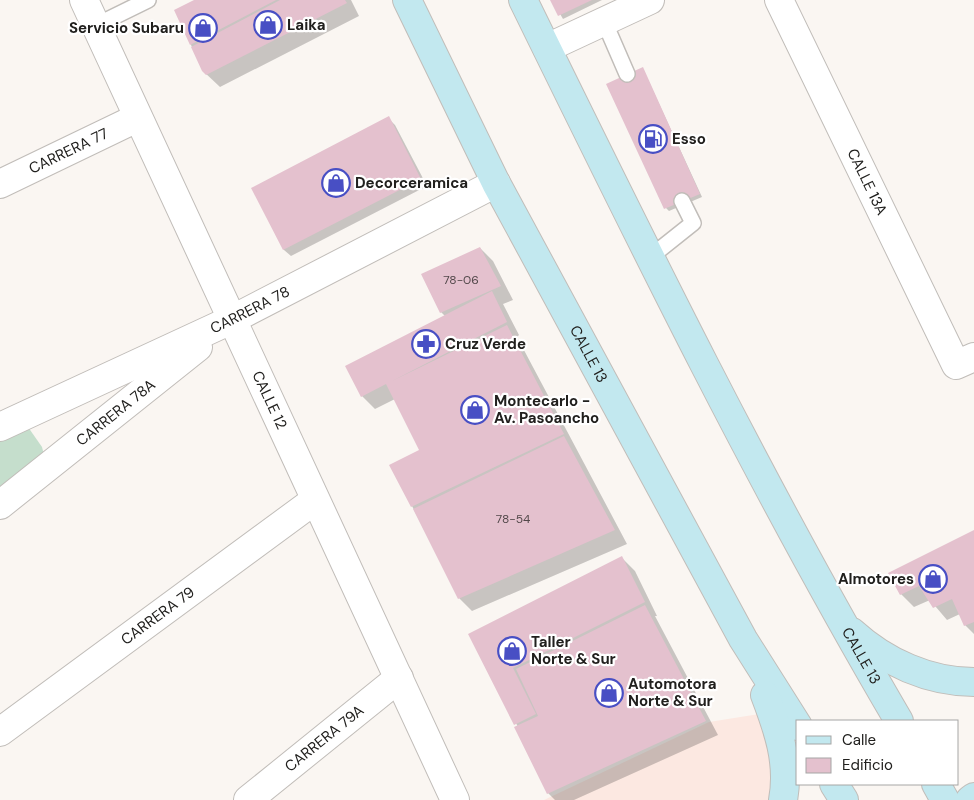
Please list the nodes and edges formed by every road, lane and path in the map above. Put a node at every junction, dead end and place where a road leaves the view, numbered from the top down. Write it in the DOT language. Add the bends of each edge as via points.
graph roads {
  1 [pos="84,0"];
  2 [pos="148,0"];
  3 [pos="407,0"];
  4 [pos="524,0"];
  5 [pos="650,0"];
  6 [pos="779,0"];
  7 [pos="604,21"];
  8 [pos="96,26"];
  9 [pos="547,48"];
  10 [pos="627,74"];
  11 [pos="137,118"];
  12 [pos="496,183"];
  13 [pos="0,184"];
  14 [pos="682,201"];
  15 [pos="649,258"];
  16 [pos="231,320"];
  17 [pos="965,361"];
  18 [pos="0,427"];
  19 [pos="315,500"];
  20 [pos="0,505"];
  21 [pos="840,621"];
  22 [pos="743,639"];
  23 [pos="399,678"];
  24 [pos="974,682"];
  25 [pos="898,720"];
  26 [pos="796,723"];
  27 [pos="0,732"];
  28 [pos="835,785"];
  29 [pos="937,785"];
  30 [pos="974,797"];
  31 [pos="248,800"];
  32 [pos="455,800"];
  33 [pos="783,800"];
  34 [pos="844,800"];
  35 [pos="945,800"];
  36 [pos="970,800"];
  1 -- 8 [label="street, CALLE 12"];
  2 -- 8 [label="lane"];
  3 -- 12 [label="main road, CALLE 13"];
  4 -- 9 [label="main road, CALLE 13"];
  5 -- 7 [label="street"];
  6 -- 17 [label="street, CALLE 13A"];
  7 -- 9 [label="street"];
  7 -- 10 [label="lane"];
  8 -- 11 [label="street, CALLE 12"];
  9 -- 15 [label="main road, CALLE 13"];
  11 -- 13 [label="street, CARRERA 77"];
  11 -- 16 [label="street, CALLE 12"];
  12 -- 16 [label="street, CARRERA 78"];
  12 -- 22 [label="main road, CALLE 13"];
  14 -- 15 [label="lane" via="692,223"];
  15 -- 21 [label="main road, CALLE 13"];
  16 -- 18 [label="street, CARRERA 78"];
  16 -- 19 [label="street, CALLE 12"];
  16 -- 20 [label="street, CARRERA 78A"];
  19 -- 23 [label="street, CALLE 12"];
  19 -- 27 [label="street, CARRERA 79"];
  21 -- 24 [label="main road" via="866,645 896,663 933,676"];
  21 -- 25 [label="main road, CALLE 13"];
  22 -- 26 [label="main road, CALLE 13"];
  22 -- 33 [label="main road" via="780,739 786,771"];
  23 -- 31 [label="street, CARRERA 79A"];
  23 -- 32 [label="street, CALLE 12"];
  28 -- 34 [label="main road"];
  29 -- 35 [label="main road"];
  30 -- 36 [label="main road"];
}
